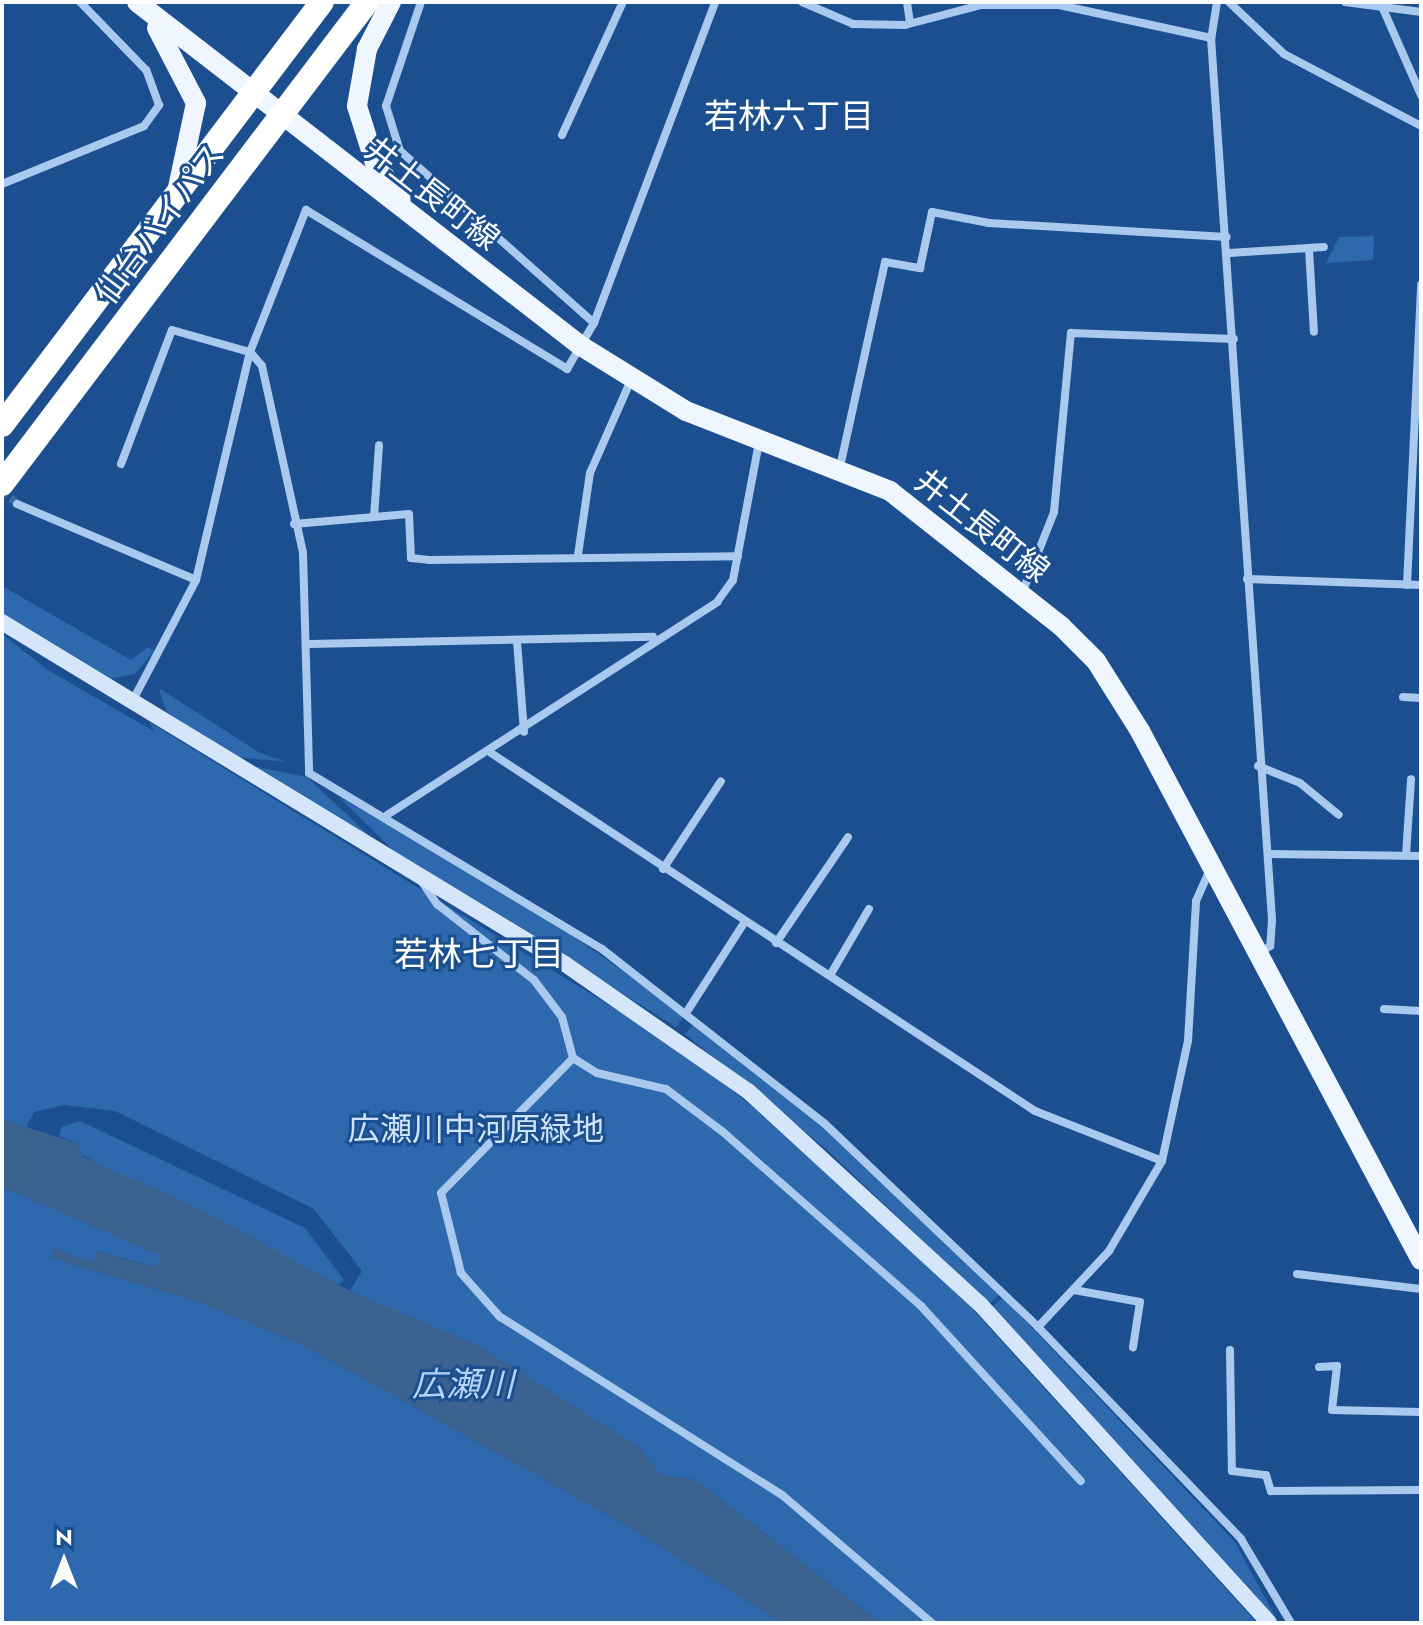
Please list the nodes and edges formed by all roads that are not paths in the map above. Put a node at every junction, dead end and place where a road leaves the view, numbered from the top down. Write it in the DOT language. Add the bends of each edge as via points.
graph roads {
  1 [pos="80,2"];
  2 [pos="137,2"];
  3 [pos="322,2"];
  4 [pos="367,2"];
  5 [pos="391,2"];
  6 [pos="421,2"];
  7 [pos="623,2"];
  8 [pos="715,2"];
  9 [pos="802,2"];
  10 [pos="907,2"];
  11 [pos="1217,2"];
  12 [pos="1229,2"];
  13 [pos="1345,2"];
  14 [pos="1380,4"];
  15 [pos="821,6"];
  16 [pos="1418,12"];
  17 [pos="910,23"];
  18 [pos="1211,38"];
  19 [pos="255,95"];
  20 [pos="1421,95"];
  21 [pos="281,115"];
  22 [pos="1421,126"];
  23 [pos="562,135"];
  24 [pos="2,184"];
  25 [pos="177,194"];
  26 [pos="415,219"];
  27 [pos="1227,237"];
  28 [pos="1324,247"];
  29 [pos="1309,249"];
  30 [pos="1229,253"];
  31 [pos="1421,284"];
  32 [pos="594,323"];
  33 [pos="1314,332"];
  34 [pos="1234,339"];
  35 [pos="581,346"];
  36 [pos="250,352"];
  37 [pos="631,380"];
  38 [pos="2,425"];
  39 [pos="759,442"];
  40 [pos="379,445"];
  41 [pos="121,464"];
  42 [pos="840,467"];
  43 [pos="2,484"];
  44 [pos="17,504"];
  45 [pos="374,517"];
  46 [pos="294,524"];
  47 [pos="578,555"];
  48 [pos="738,556"];
  49 [pos="1247,579"];
  50 [pos="196,580"];
  51 [pos="1407,585"];
  52 [pos="1421,585"];
  53 [pos="1022,594"];
  54 [pos="2,622"];
  55 [pos="656,637"];
  56 [pos="517,641"];
  57 [pos="310,644"];
  58 [pos="1403,697"];
  59 [pos="1421,698"];
  60 [pos="132,702"];
  61 [pos="524,732"];
  62 [pos="491,753"];
  63 [pos="1258,766"];
  64 [pos="1411,779"];
  65 [pos="721,781"];
  66 [pos="387,815"];
  67 [pos="1339,815"];
  68 [pos="848,837"];
  69 [pos="1269,854"];
  70 [pos="1406,855"];
  71 [pos="1421,856"];
  72 [pos="1215,865"];
  73 [pos="663,869"];
  74 [pos="415,873"];
  75 [pos="869,909"];
  76 [pos="744,923"];
  77 [pos="776,943"];
  78 [pos="1261,952"];
  79 [pos="832,972"];
  80 [pos="1384,1009"];
  81 [pos="688,1010"];
  82 [pos="1421,1011"];
  83 [pos="573,1058"];
  84 [pos="1162,1161"];
  85 [pos="1421,1260"];
  86 [pos="1297,1274"];
  87 [pos="1421,1289"];
  88 [pos="1074,1290"];
  89 [pos="1038,1327"];
  90 [pos="1133,1347"];
  91 [pos="1230,1350"];
  92 [pos="1319,1367"];
  93 [pos="1421,1412"];
  94 [pos="1081,1481"];
  95 [pos="1421,1490"];
  96 [pos="932,1623"];
  97 [pos="1269,1623"];
  98 [pos="1291,1623"];
  1 -- 24 [label="street" via="146,70 159,105 144,126"];
  2 -- 19 [label="main road, 井土長町線"];
  2 -- 25 [label="main road" via="170,43 196,103"];
  3 -- 19 [label="highway, 仙台バイパス"];
  4 -- 21 [label="highway, 仙台バイパス"];
  5 -- 26 [label="main road" via="367,49 357,106 375,163"];
  6 -- 32 [label="street" via="386,106 400,151"];
  7 -- 23 [label="street"];
  8 -- 32 [label="street"];
  9 -- 15 [label="street"];
  10 -- 17 [label="street"];
  11 -- 18 [label="street"];
  12 -- 22 [label="street" via="1284,54"];
  13 -- 14 [label="street"];
  14 -- 16 [label="street"];
  14 -- 20 [label="street"];
  15 -- 17 [label="street" via="853,24"];
  17 -- 18 [label="street" via="981,5 1059,5"];
  18 -- 27 [label="street"];
  19 -- 21 [label="main road, 井土長町線"];
  19 -- 25 [label="highway, 仙台バイパス"];
  21 -- 26 [label="main road, 井土長町線"];
  21 -- 43 [label="highway, 仙台バイパス"];
  25 -- 38 [label="highway, 仙台バイパス"];
  26 -- 35 [label="main road, 井土長町線"];
  27 -- 30 [label="street"];
  27 -- 42 [label="street" via="989,223 932,212 920,268 885,262"];
  28 -- 29 [label="street"];
  29 -- 30 [label="street"];
  29 -- 33 [label="street"];
  30 -- 34 [label="street"];
  31 -- 51 [label="street"];
  32 -- 35 [label="street"];
  34 -- 49 [label="street"];
  34 -- 53 [label="street" via="1071,333 1054,512"];
  35 -- 36 [label="street" via="567,369 306,210"];
  35 -- 37 [label="main road, 井土長町線"];
  36 -- 41 [label="street" via="172,330"];
  36 -- 46 [label="street" via="262,366"];
  36 -- 50 [label="street"];
  37 -- 39 [label="main road, 井土長町線"];
  37 -- 47 [label="street" via="590,473"];
  39 -- 42 [label="main road, 井土長町線"];
  39 -- 48 [label="street"];
  40 -- 45 [label="street"];
  42 -- 53 [label="main road, 井土長町線" via="935,521"];
  44 -- 50 [label="street"];
  45 -- 46 [label="street"];
  45 -- 47 [label="street" via="409,514 411,558"];
  46 -- 57 [label="street"];
  47 -- 48 [label="street"];
  48 -- 55 [label="street" via="717,602"];
  49 -- 51 [label="street"];
  49 -- 63 [label="street"];
  50 -- 60 [label="street"];
  51 -- 52 [label="street"];
  53 -- 72 [label="main road, 井土長町線" via="1117,690"];
  54 -- 60 [label="street"];
  55 -- 56 [label="street"];
  55 -- 61 [label="street"];
  56 -- 57 [label="street"];
  56 -- 61 [label="street"];
  57 -- 66 [label="street" via="309,773"];
  58 -- 59 [label="street"];
  60 -- 74 [label="street"];
  61 -- 62 [label="street"];
  62 -- 66 [label="street"];
  62 -- 73 [label="street"];
  63 -- 67 [label="street" via="1300,783"];
  63 -- 69 [label="street"];
  64 -- 70 [label="street"];
  65 -- 73 [label="street"];
  66 -- 81 [label="street"];
  68 -- 77 [label="street"];
  69 -- 70 [label="street"];
  69 -- 78 [label="street" via="1270,946"];
  70 -- 71 [label="street"];
  72 -- 78 [label="main road, 井土長町線"];
  72 -- 84 [label="street" via="1202,873 1196,901 1188,1041"];
  73 -- 76 [label="street"];
  74 -- 83 [label="street" via="437,904 534,980 562,1017"];
  74 -- 97 [label="street" via="675,1036 822,1152 980,1304"];
  75 -- 79 [label="street"];
  76 -- 77 [label="street"];
  76 -- 81 [label="street"];
  77 -- 79 [label="street"];
  78 -- 85 [label="main road, 井土長町線"];
  79 -- 84 [label="street" via="1035,1111"];
  80 -- 82 [label="street"];
  81 -- 89 [label="street" via="824,1123"];
  83 -- 94 [label="street" via="597,1073 666,1089 723,1132 921,1306"];
  83 -- 96 [label="street" via="441,1193 461,1273 500,1317 782,1495"];
  84 -- 88 [label="street" via="1109,1251"];
  86 -- 87 [label="street"];
  88 -- 89 [label="street"];
  88 -- 90 [label="street" via="1140,1302"];
  89 -- 98 [label="street" via="1241,1539"];
  91 -- 95 [label="street" via="1232,1471 1266,1475 1271,1491"];
  92 -- 93 [label="street" via="1337,1366 1332,1410"];
}
